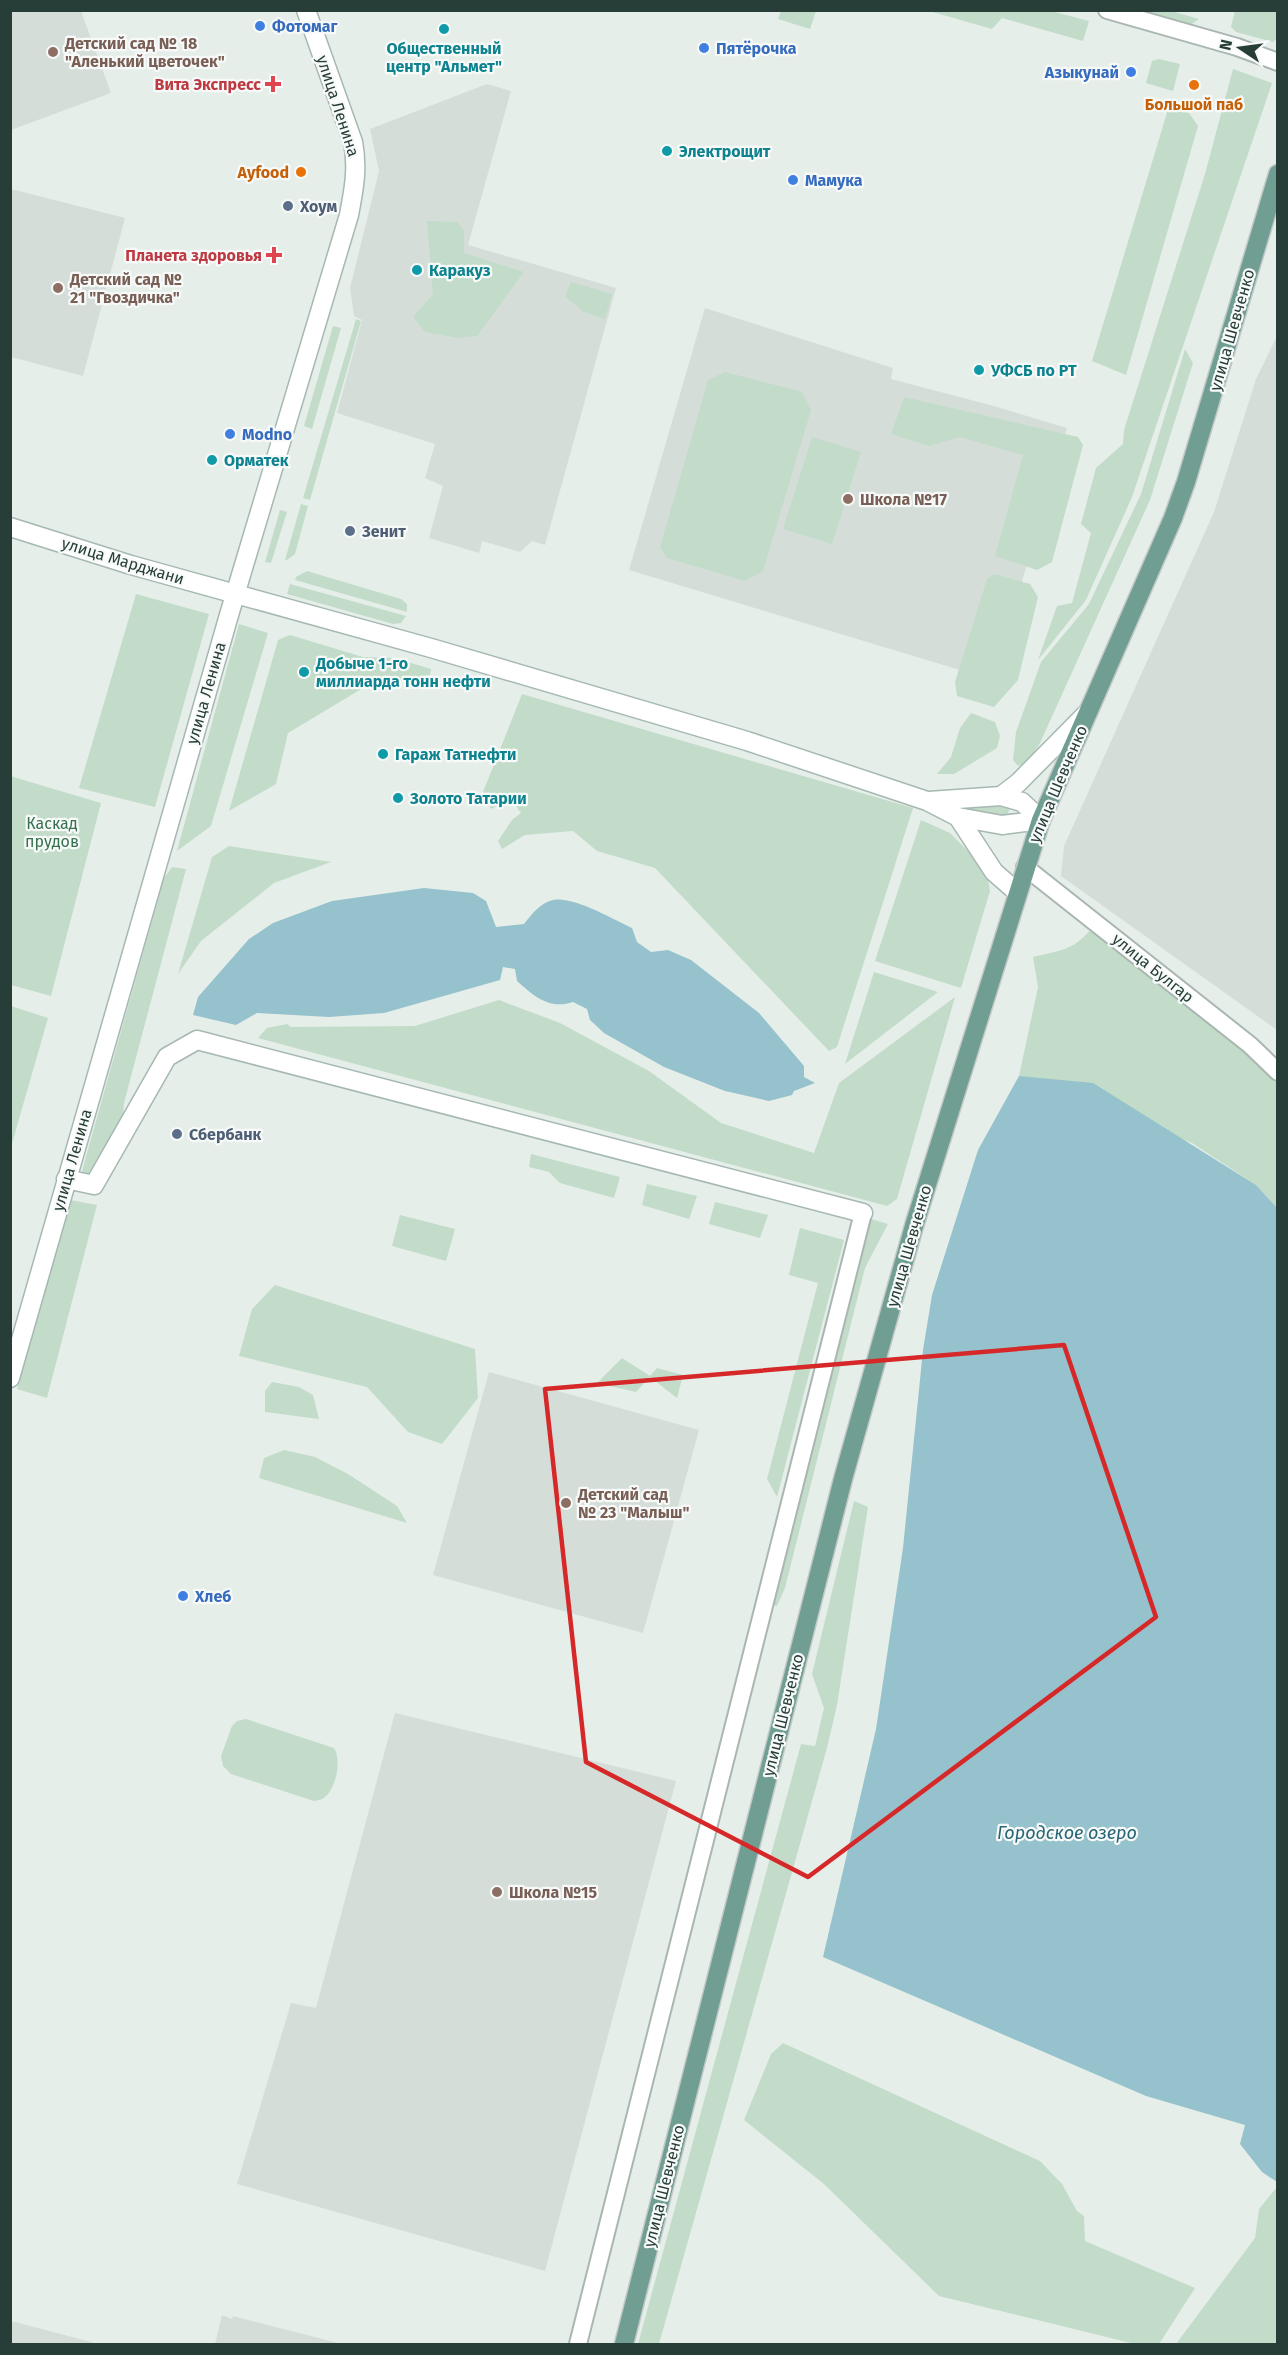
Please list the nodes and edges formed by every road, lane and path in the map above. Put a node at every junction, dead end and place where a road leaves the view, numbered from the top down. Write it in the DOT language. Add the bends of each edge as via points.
graph roads {
  1 [pos="306,10"];
  2 [pos="1107,10"];
  3 [pos="1278,62"];
  4 [pos="1278,174"];
  5 [pos="1272,212"];
  6 [pos="10,527"];
  7 [pos="236,593"];
  8 [pos="1089,711"];
  9 [pos="1001,796"];
  10 [pos="927,801"];
  11 [pos="958,817"];
  12 [pos="1041,820"];
  13 [pos="1025,867"];
  14 [pos="1017,892"];
  15 [pos="1278,1072"];
  16 [pos="66,1179"];
  17 [pos="863,1213"];
  18 [pos="10,1378"];
  19 [pos="578,2344"];
  20 [pos="624,2344"];
  1 -- 7 [label="street, улица Ленина" via="353,142 356,182"];
  2 -- 3 [label="street"];
  4 -- 5 [label="main road, улица Шевченко"];
  5 -- 8 [label="main road, улица Шевченко" via="1173,518"];
  6 -- 7 [label="street, улица Марджани"];
  7 -- 10 [label="street, улица Марджани" via="747,741"];
  7 -- 16 [label="street, улица Ленина"];
  8 -- 9 [label="street"];
  8 -- 12 [label="main road, улица Шевченко"];
  9 -- 10 [label="street"];
  9 -- 12 [label="street" via="1022,802"];
  10 -- 11 [label="street"];
  11 -- 12 [label="street" via="1002,825"];
  11 -- 14 [label="street" via="994,872"];
  12 -- 13 [label="main road, улица Шевченко"];
  13 -- 14 [label="main road, улица Шевченко"];
  13 -- 15 [label="street, улица Булгар" via="1250,1045"];
  14 -- 20 [label="main road, улица Шевченко" via="914,1226 843,1479"];
  16 -- 17 [label="street" via="94,1185 167,1057 197,1040"];
  16 -- 18 [label="street, улица Ленина"];
  17 -- 19 [label="street"];
}
